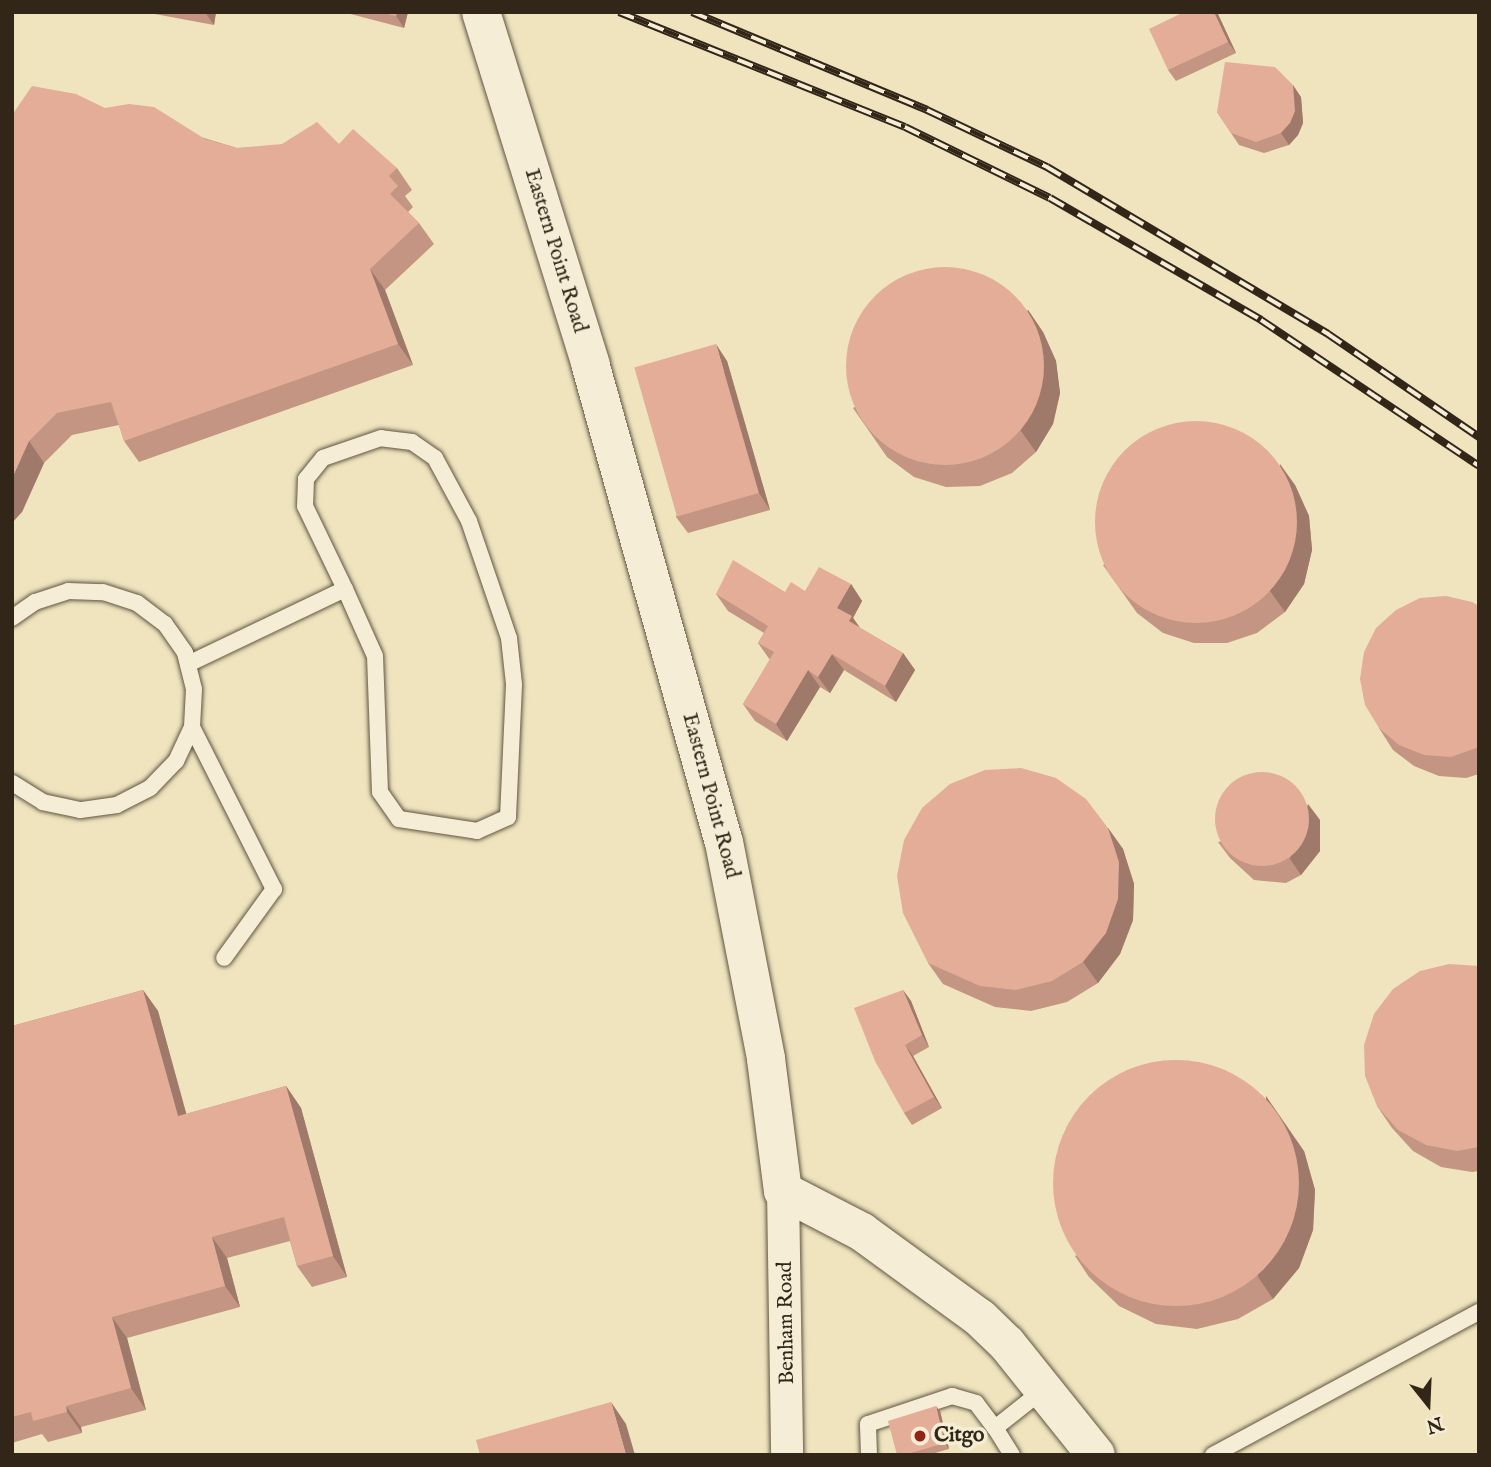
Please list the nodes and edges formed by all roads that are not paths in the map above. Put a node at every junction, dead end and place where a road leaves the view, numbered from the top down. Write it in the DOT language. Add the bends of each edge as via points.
graph roads {
  1 [pos="481,12"];
  2 [pos="345,589"];
  3 [pos="12,618"];
  4 [pos="188,664"];
  5 [pos="192,727"];
  6 [pos="12,783"];
  7 [pos="224,958"];
  8 [pos="783,1191"];
  9 [pos="1479,1312"];
  10 [pos="1044,1390"];
  11 [pos="995,1428"];
  12 [pos="1224,1452"];
  13 [pos="1011,1454"];
  14 [pos="787,1455"];
  15 [pos="869,1455"];
  16 [pos="1096,1455"];
  1 -- 8 [label="main road, Eastern Point Road" via="590,363 724,842 768,1071"];
  2 -- 2 [label="lane" via="375,656 380,792 399,819 477,831 508,817 514,684 509,638 469,522 435,458 412,442 381,438 323,458 306,479 305,506"];
  2 -- 4 [label="lane"];
  3 -- 4 [label="lane" via="34,602 68,591 103,592 137,603 165,624"];
  4 -- 5 [label="lane" via="194,689"];
  5 -- 6 [label="lane" via="168,770 150,788 117,805 80,810 43,802"];
  5 -- 7 [label="lane" via="274,890"];
  8 -- 10 [label="main road" via="862,1232 937,1284 1007,1344"];
  8 -- 14 [label="street, Benham Road"];
  9 -- 12 [label="lane"];
  10 -- 11 [label="lane"];
  10 -- 16 [label="main road"];
  11 -- 13 [label="lane"];
  11 -- 15 [label="lane" via="976,1403 952,1396 868,1424"];
}
